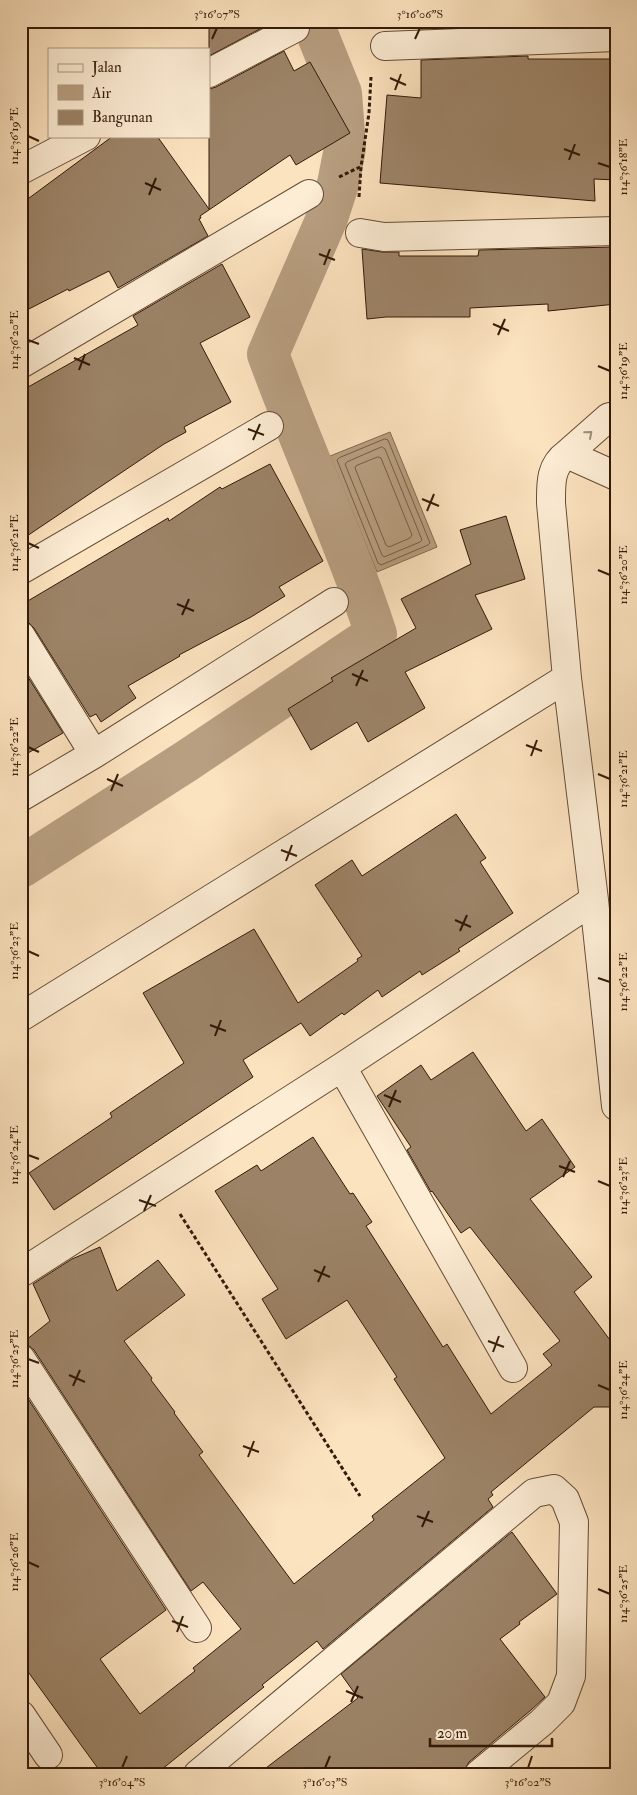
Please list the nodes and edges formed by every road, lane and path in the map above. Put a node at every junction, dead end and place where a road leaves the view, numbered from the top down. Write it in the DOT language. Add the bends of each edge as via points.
graph roads {
  1 [pos="295,28"];
  2 [pos="616,37"];
  3 [pos="385,46"];
  4 [pos="210,72"];
  5 [pos="82,138"];
  6 [pos="361,167"];
  7 [pos="21,170"];
  8 [pos="347,174"];
  9 [pos="309,194"];
  10 [pos="616,230"];
  11 [pos="360,233"];
  12 [pos="21,364"];
  13 [pos="616,416"];
  14 [pos="269,426"];
  15 [pos="567,454"];
  16 [pos="616,476"];
  17 [pos="21,570"];
  18 [pos="334,602"];
  19 [pos="21,636"];
  20 [pos="567,678"];
  21 [pos="94,754"];
  22 [pos="21,797"];
  23 [pos="594,900"];
  24 [pos="21,1017"];
  25 [pos="342,1067"];
  26 [pos="616,1106"];
  27 [pos="161,1183"];
  28 [pos="21,1273"];
  29 [pos="21,1359"];
  30 [pos="513,1368"];
  31 [pos="360,1496"];
  32 [pos="197,1628"];
  33 [pos="21,1715"];
  34 [pos="48,1755"];
  35 [pos="198,1774"];
  36 [pos="479,1774"];
  1 -- 4 [label="street"];
  2 -- 3 [label="street"];
  3 -- 6 [label="path" via="370,80 369,114"];
  5 -- 7 [label="street"];
  6 -- 8 [label="path"];
  6 -- 11 [label="path" via="357,220"];
  9 -- 12 [label="street"];
  10 -- 11 [label="street" via="384,237"];
  15 -- 13 [label="street, one-way" via="609,417"];
  14 -- 17 [label="street"];
  15 -- 16 [label="street"];
  15 -- 20 [label="street" via="556,465 551,502"];
  18 -- 21 [label="street"];
  19 -- 21 [label="street"];
  20 -- 23 [label="street"];
  20 -- 24 [label="street"];
  21 -- 22 [label="street"];
  23 -- 25 [label="street"];
  23 -- 26 [label="street"];
  25 -- 27 [label="street"];
  25 -- 30 [label="street"];
  27 -- 28 [label="street"];
  27 -- 31 [label="path"];
  29 -- 32 [label="street"];
  33 -- 34 [label="street"];
  35 -- 36 [label="street" via="534,1493 554,1490 565,1499 574,1522 571,1676 561,1703"];
}
